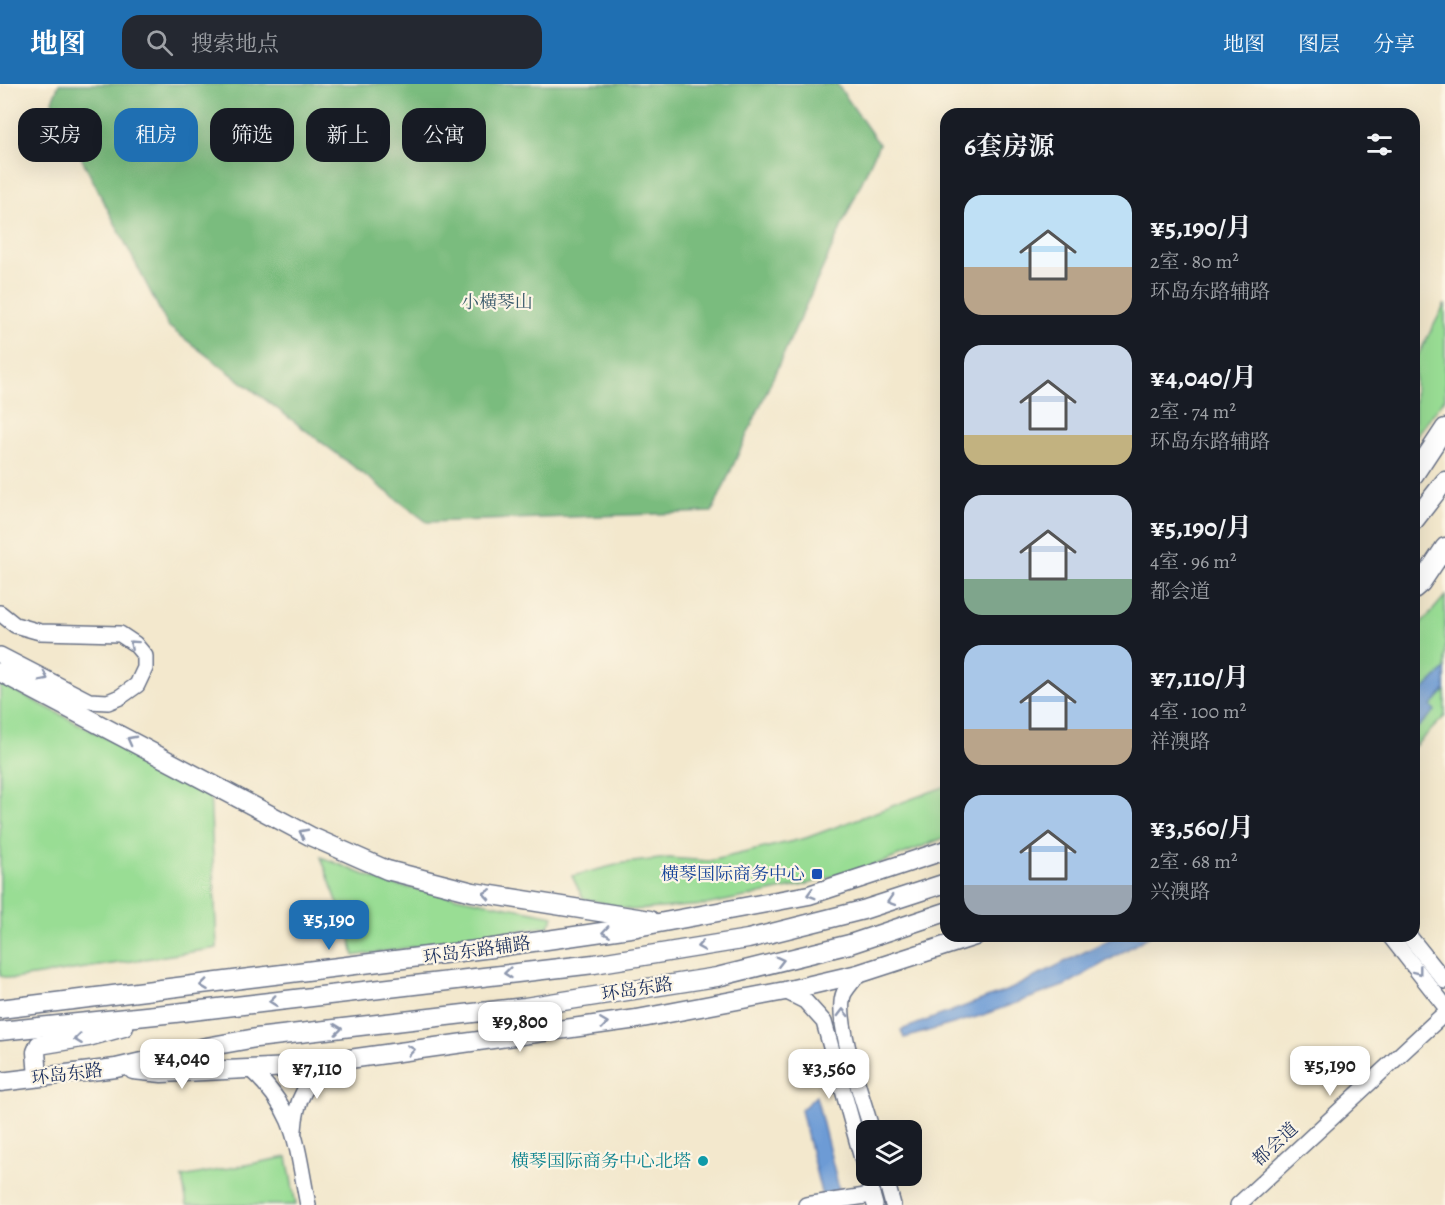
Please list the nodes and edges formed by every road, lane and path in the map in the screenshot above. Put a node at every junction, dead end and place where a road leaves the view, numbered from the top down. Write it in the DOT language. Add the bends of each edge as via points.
graph roads {
  1 [pos="1445,428"];
  2 [pos="1420,466"];
  3 [pos="1445,481"];
  4 [pos="1420,513"];
  5 [pos="1445,547"];
  6 [pos="1420,584"];
  7 [pos="0,613"];
  8 [pos="0,655"];
  9 [pos="0,672"];
  10 [pos="940,852"];
  11 [pos="940,885"];
  12 [pos="940,914"];
  13 [pos="663,922"];
  14 [pos="957,942"];
  15 [pos="1395,942"];
  16 [pos="1414,942"];
  17 [pos="858,974"];
  18 [pos="263,977"];
  19 [pos="1445,981"];
  20 [pos="786,991"];
  21 [pos="345,992"];
  22 [pos="1445,1006"];
  23 [pos="0,1010"];
  24 [pos="175,1013"];
  25 [pos="1445,1013"];
  26 [pos="0,1031"];
  27 [pos="329,1061"];
  28 [pos="116,1068"];
  29 [pos="249,1068"];
  30 [pos="38,1077"];
  31 [pos="2,1082"];
  32 [pos="869,1120"];
  33 [pos="294,1133"];
  34 [pos="888,1186"];
  35 [pos="874,1200"];
  36 [pos="308,1205"];
  37 [pos="806,1205"];
  38 [pos="893,1205"];
  39 [pos="1238,1205"];
  1 -- 2 [label="main road"];
  3 -- 4 [label="main road"];
  5 -- 6 [label="main road"];
  8 -- 7 [label="street, one-way" via="89,701 108,702 120,697 137,685 145,668 145,656 120,634 40,632 15,625"];
  13 -- 9 [label="main road, one-way" via="473,892 387,870 310,836"];
  10 -- 13 [label="main road, 环岛东路辅路, one-way" via="809,895"];
  11 -- 21 [label="main road, 环岛东路, one-way" via="863,910 748,939 594,964"];
  28 -- 12 [label="main road, 环岛东路, one-way" via="256,1038 525,1006 717,977 850,944"];
  13 -- 18 [label="main road, 环岛东路辅路, one-way"];
  14 -- 17 [label="main road"];
  15 -- 22 [label="street, one-way"];
  16 -- 19 [label="street"];
  17 -- 20 [label="main road"];
  32 -- 17 [label="street, one-way" via="842,1017 843,994"];
  18 -- 21 [label="main road"];
  18 -- 23 [label="main road, 环岛东路辅路, one-way"];
  27 -- 20 [label="main road, one-way" via="637,1019"];
  20 -- 35 [label="street" via="805,1001 824,1022"];
  21 -- 24 [label="main road, 环岛东路, one-way"];
  24 -- 26 [label="main road, 环岛东路"];
  24 -- 30 [label="main road, one-way" via="88,1037 39,1045"];
  25 -- 39 [label="street, 都会道"];
  27 -- 29 [label="main road"];
  27 -- 33 [label="street" via="301,1095"];
  28 -- 29 [label="main road" via="162,1072"];
  28 -- 30 [label="main road, 环岛东路"];
  29 -- 33 [label="street" via="281,1104"];
  30 -- 31 [label="main road, 环岛东路"];
  33 -- 36 [label="street"];
  34 -- 38 [label="street"];
  35 -- 37 [label="street"];
}
